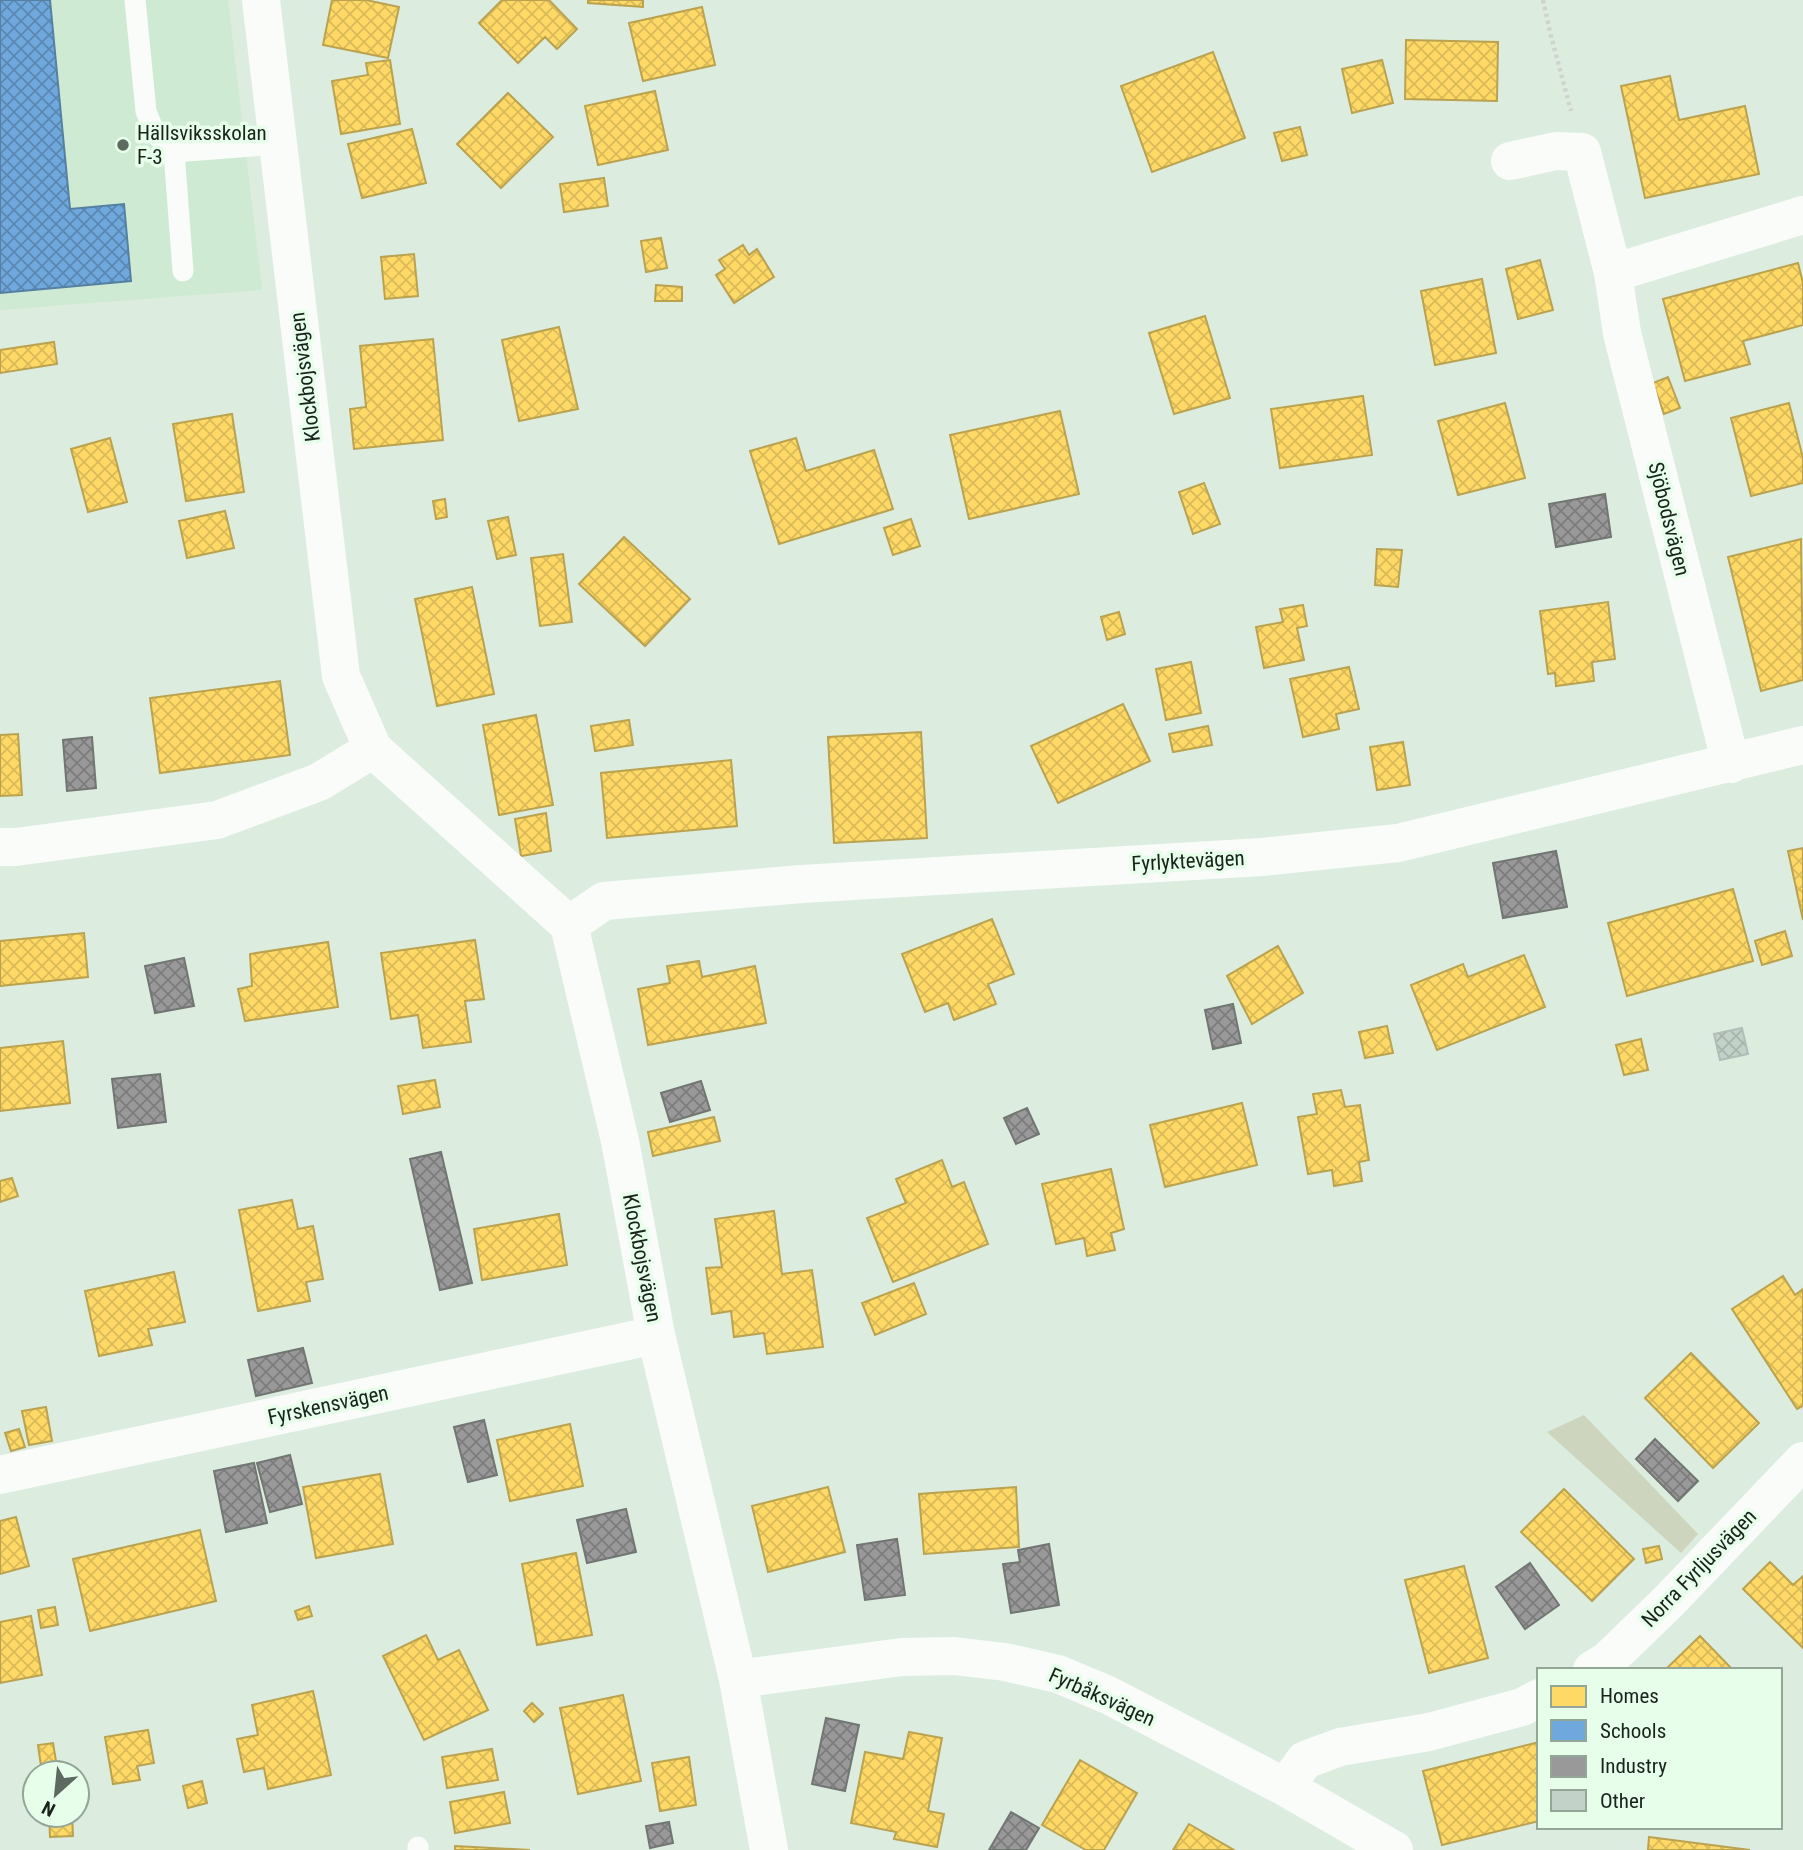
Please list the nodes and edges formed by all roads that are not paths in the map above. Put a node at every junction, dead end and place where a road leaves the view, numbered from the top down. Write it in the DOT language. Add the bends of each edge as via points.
graph roads {
  1 [pos="135,0"];
  2 [pos="261,0"];
  3 [pos="277,144"];
  4 [pos="174,152"];
  5 [pos="1510,161"];
  6 [pos="1803,215"];
  7 [pos="183,271"];
  8 [pos="1613,273"];
  9 [pos="1803,745"];
  10 [pos="373,749"];
  11 [pos="1731,764"];
  12 [pos="0,847"];
  13 [pos="569,925"];
  14 [pos="656,1335"];
  15 [pos="1803,1461"];
  16 [pos="0,1475"];
  17 [pos="1595,1668"];
  18 [pos="738,1679"];
  19 [pos="1537,1699"];
  20 [pos="1285,1787"];
  21 [pos="769,1850"];
  22 [pos="1394,1850"];
  1 -- 4 [label="lane" via="146,111 155,134"];
  2 -- 3 [label="street, Klockbojsvägen"];
  3 -- 4 [label="lane"];
  3 -- 10 [label="street, Klockbojsvägen" via="341,676"];
  4 -- 7 [label="lane"];
  5 -- 8 [label="street, Sjöbodsvägen" via="1556,151 1582,152"];
  6 -- 8 [label="street"];
  8 -- 11 [label="street, Sjöbodsvägen" via="1622,333"];
  9 -- 11 [label="street, Fyrlyktevägen"];
  10 -- 12 [label="street" via="319,782 217,820"];
  10 -- 13 [label="street, Klockbojsvägen"];
  11 -- 13 [label="street, Fyrlyktevägen" via="1398,843 1262,857 802,884 604,901"];
  13 -- 14 [label="street, Klockbojsvägen" via="620,1141"];
  14 -- 16 [label="street, Fyrskensvägen"];
  14 -- 18 [label="street, Klockbojsvägen"];
  15 -- 17 [label="street, Norra Fyrljusvägen" via="1669,1601"];
  18 -- 20 [label="street, Fyrbåksvägen" via="902,1657 1006,1662 1058,1674 1108,1695"];
  18 -- 21 [label="street, Klockbojsvägen"];
  19 -- 20 [label="street" via="1429,1732 1340,1747 1305,1760"];
  20 -- 22 [label="street, Fyrbåksvägen"];
}
